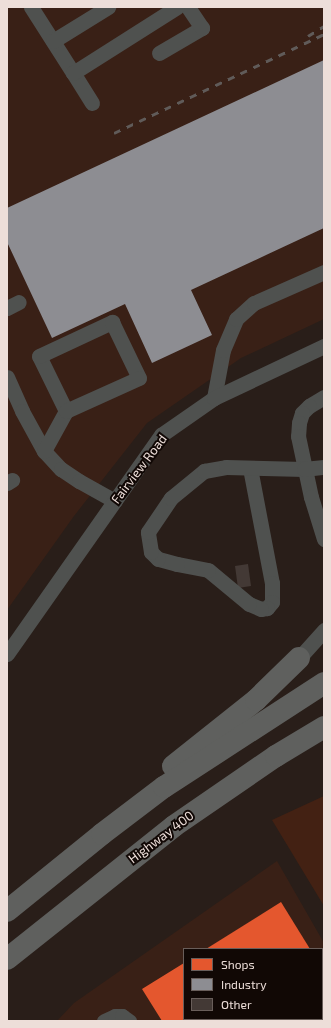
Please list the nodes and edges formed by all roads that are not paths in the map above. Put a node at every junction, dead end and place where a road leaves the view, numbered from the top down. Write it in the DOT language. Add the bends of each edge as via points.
graph roads {
  1 [pos="32,7"];
  2 [pos="108,7"];
  3 [pos="177,7"];
  4 [pos="188,7"];
  5 [pos="53,41"];
  6 [pos="159,53"];
  7 [pos="73,73"];
  8 [pos="92,102"];
  9 [pos="324,272"];
  10 [pos="324,346"];
  11 [pos="7,377"];
  12 [pos="324,396"];
  13 [pos="214,398"];
  14 [pos="66,411"];
  15 [pos="44,451"];
  16 [pos="324,467"];
  17 [pos="250,468"];
  18 [pos="304,469"];
  19 [pos="115,501"];
  20 [pos="324,539"];
  21 [pos="324,630"];
  22 [pos="7,654"];
  23 [pos="299,658"];
  24 [pos="324,683"];
  25 [pos="324,727"];
  26 [pos="102,834"];
  27 [pos="7,911"];
  28 [pos="7,959"];
  29 [pos="104,1021"];
  30 [pos="130,1021"];
  1 -- 5 [label="street"];
  2 -- 5 [label="street"];
  3 -- 7 [label="street"];
  4 -- 6 [label="street" via="202,28"];
  5 -- 7 [label="street"];
  7 -- 8 [label="street"];
  9 -- 13 [label="street" via="254,303 236,319 223,350"];
  10 -- 13 [label="street, Fairview Road"];
  11 -- 15 [label="street"];
  12 -- 18 [label="street" via="308,406 302,413 299,423 298,436"];
  13 -- 19 [label="street, Fairview Road" via="161,435"];
  14 -- 14 [label="street" via="39,356 112,322 139,378"];
  14 -- 15 [label="street"];
  15 -- 19 [label="street" via="61,469 78,481"];
  16 -- 18 [label="street"];
  17 -- 17 [label="street" via="219,467 204,470 171,498 148,532 148,542 151,552 158,558 166,562 208,570 249,604 262,609 267,608 272,602 272,583"];
  17 -- 18 [label="street"];
  18 -- 20 [label="street"];
  19 -- 22 [label="street, Fairview Road"];
  21 -- 23 [label="street"];
  23 -- 26 [label="highway" via="256,700 142,791"];
  24 -- 26 [label="highway" via="164,787"];
  25 -- 28 [label="highway, Highway 400" via="276,756 174,826"];
  26 -- 27 [label="highway"];
  29 -- 30 [label="street" via="122,1016"];
}
